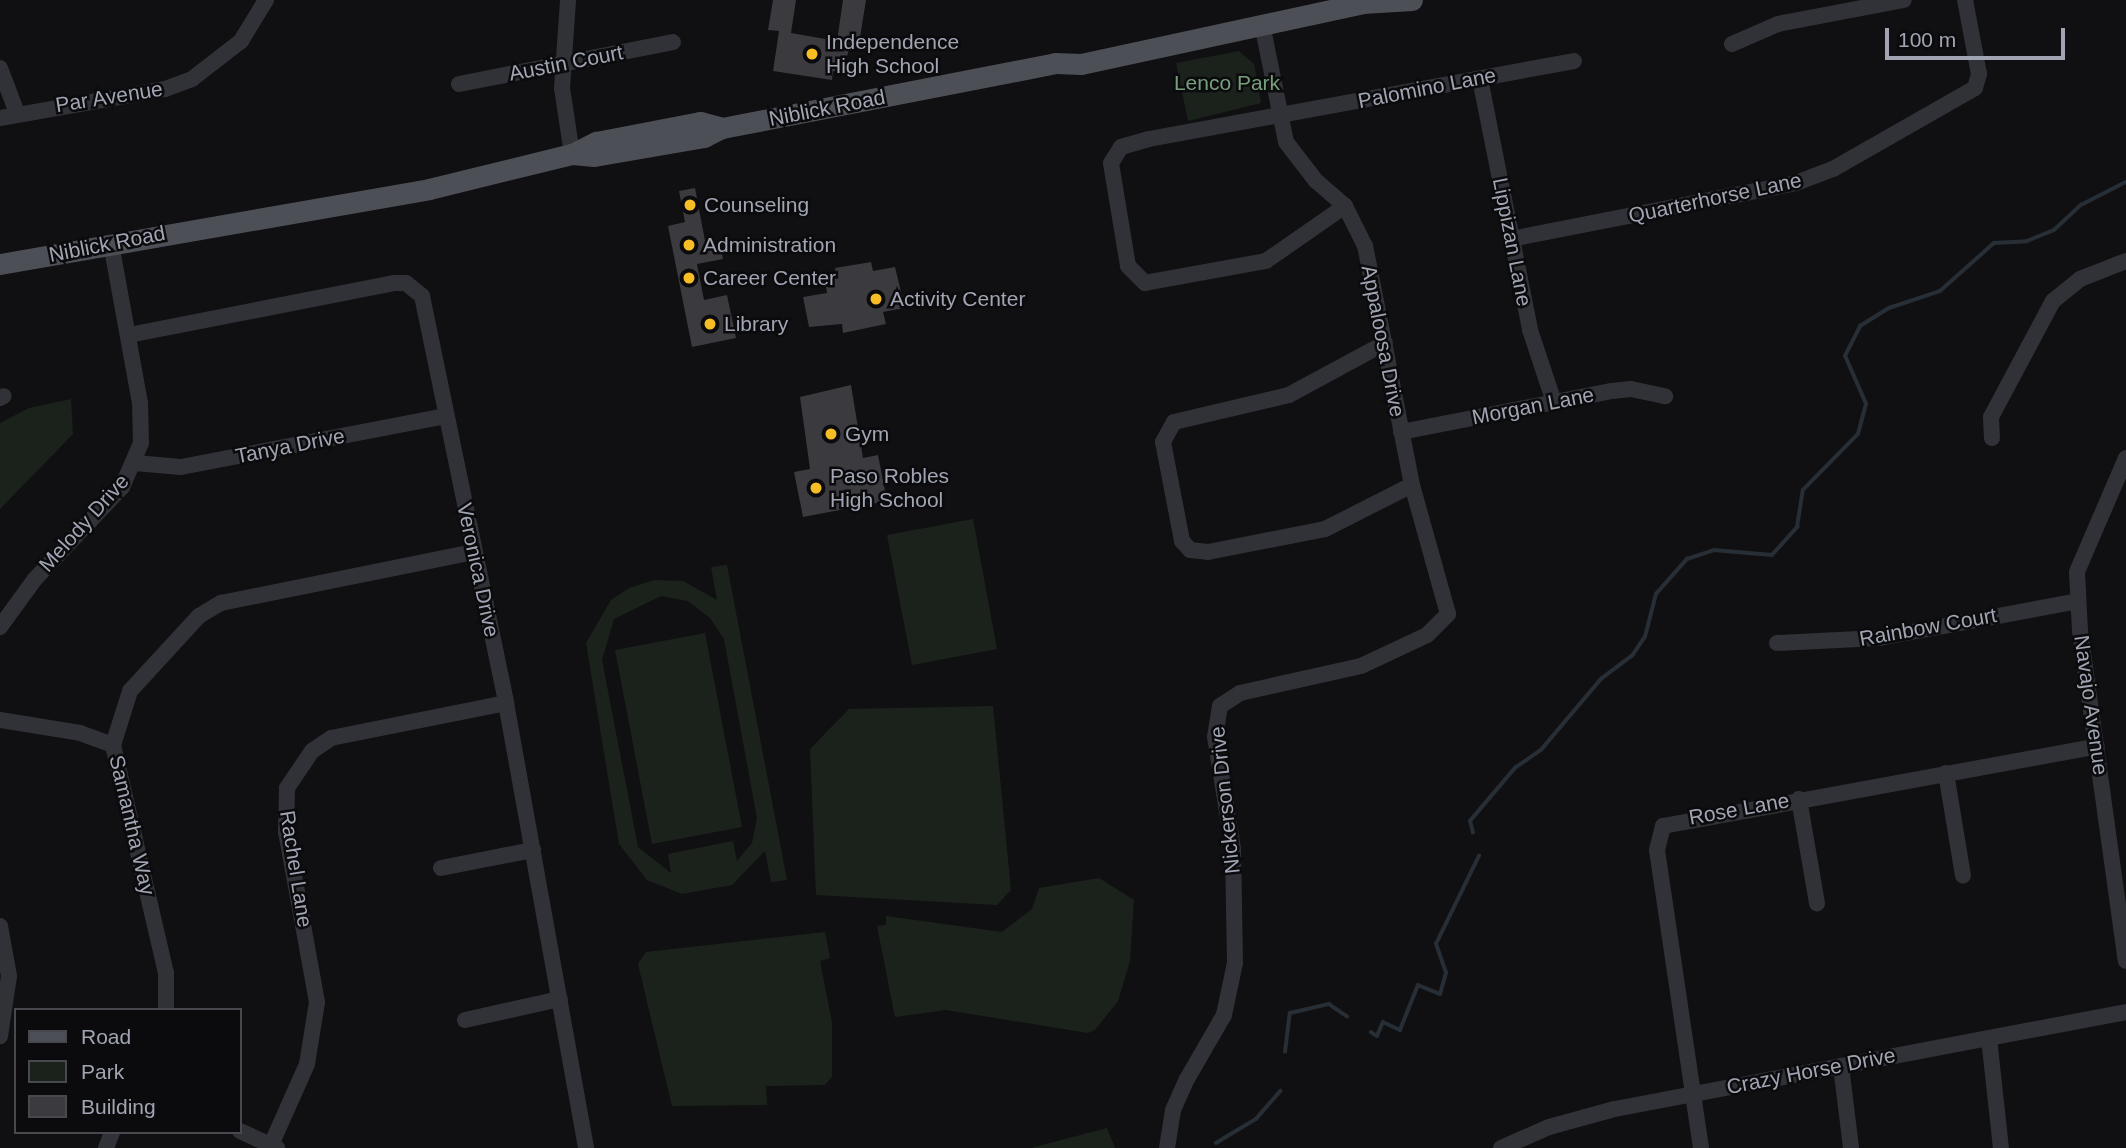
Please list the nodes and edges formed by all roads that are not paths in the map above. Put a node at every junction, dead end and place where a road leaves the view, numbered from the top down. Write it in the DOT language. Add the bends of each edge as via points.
graph roads {
  1 [pos="266,0"];
  2 [pos="568,0"];
  3 [pos="1412,0"];
  4 [pos="1903,0"];
  5 [pos="1965,0"];
  6 [pos="1366,2"];
  7 [pos="1262,24"];
  8 [pos="673,42"];
  9 [pos="1732,44"];
  10 [pos="1574,61"];
  11 [pos="564,63"];
  12 [pos="0,68"];
  13 [pos="1480,79"];
  14 [pos="459,84"];
  15 [pos="17,113"];
  16 [pos="1280,116"];
  17 [pos="0,118"];
  18 [pos="572,154"];
  19 [pos="1345,206"];
  20 [pos="1511,239"];
  21 [pos="111,244"];
  22 [pos="2126,261"];
  23 [pos="0,264"];
  24 [pos="129,335"];
  25 [pos="1385,344"];
  26 [pos="1665,396"];
  27 [pos="1554,402"];
  28 [pos="445,416"];
  29 [pos="1401,432"];
  30 [pos="1992,438"];
  31 [pos="2126,458"];
  32 [pos="135,463"];
  33 [pos="1412,485"];
  34 [pos="473,552"];
  35 [pos="2078,601"];
  36 [pos="0,628"];
  37 [pos="1777,643"];
  38 [pos="1392,651"];
  39 [pos="506,703"];
  40 [pos="0,720"];
  41 [pos="113,745"];
  42 [pos="2097,746"];
  43 [pos="1946,773"];
  44 [pos="1799,799"];
  45 [pos="533,850"];
  46 [pos="2119,850"];
  47 [pos="441,868"];
  48 [pos="1962,876"];
  49 [pos="1817,903"];
  50 [pos="0,926"];
  51 [pos="2126,961"];
  52 [pos="560,999"];
  53 [pos="166,1008"];
  54 [pos="2126,1012"];
  55 [pos="465,1020"];
  56 [pos="4,1034"];
  57 [pos="1989,1038"];
  58 [pos="1841,1066"];
  59 [pos="1695,1093"];
  60 [pos="242,1132"];
  61 [pos="581,1146"];
  62 [pos="274,1147"];
  63 [pos="1167,1148"];
  64 [pos="1501,1148"];
  65 [pos="1701,1148"];
  66 [pos="1851,1148"];
  67 [pos="2001,1148"];
  1 -- 15 [label="street, Par Avenue" via="241,41 192,79 165,89"];
  2 -- 11 [label="street"];
  3 -- 6 [label="main road, Niblick Road"];
  4 -- 9 [label="street" via="1778,24"];
  5 -- 20 [label="street, Quarterhorse Lane" via="1979,74 1975,88 1833,169 1796,183"];
  6 -- 7 [label="main road, Niblick Road"];
  7 -- 16 [label="street, Appaloosa Drive"];
  7 -- 18 [label="main road, Niblick Road" via="1236,20 1196,27 1078,50 1055,63 722,128 704,137 608,154"];
  8 -- 11 [label="street, Austin Court"];
  10 -- 13 [label="street, Palomino Lane"];
  11 -- 14 [label="street, Austin Court"];
  11 -- 18 [label="street" via="563,114"];
  12 -- 15 [label="street"];
  13 -- 16 [label="street, Palomino Lane"];
  13 -- 20 [label="street, Lippizan Lane"];
  15 -- 17 [label="street, Par Avenue"];
  16 -- 19 [label="street, Appaloosa Drive" via="1286,142 1300,163"];
  16 -- 19 [label="street, Palomino Lane" via="1121,148 1111,163 1128,266 1144,284 1158,285 1266,261"];
  18 -- 21 [label="main road, Niblick Road" via="242,225 214,224"];
  19 -- 25 [label="street, Appaloosa Drive" via="1364,246"];
  20 -- 27 [label="street, Lippizan Lane" via="1530,330"];
  21 -- 23 [label="main road, Niblick Road"];
  21 -- 24 [label="street, Melody Drive"];
  22 -- 30 [label="street" via="2080,279 2053,301 1991,416"];
  24 -- 28 [label="street, Veronica Drive" via="406,283 422,296"];
  24 -- 32 [label="street, Melody Drive" via="140,402 141,443"];
  25 -- 29 [label="street, Appaloosa Drive"];
  25 -- 33 [label="street" via="1289,395 1174,422 1163,442 1182,541 1190,550 1208,552 1325,529"];
  26 -- 27 [label="street, Morgan Lane" via="1631,389"];
  27 -- 29 [label="street, Morgan Lane"];
  28 -- 32 [label="street, Tanya Drive" via="181,467"];
  28 -- 34 [label="street, Veronica Drive"];
  29 -- 33 [label="street, Appaloosa Drive"];
  31 -- 35 [label="street, Navajo Avenue" via="2087,540 2077,572"];
  32 -- 36 [label="street, Melody Drive" via="122,487 35,579"];
  33 -- 38 [label="street, Appaloosa Drive" via="1448,614 1427,635"];
  34 -- 39 [label="street, Veronica Drive"];
  34 -- 41 [label="street, Samantha Way" via="222,603 200,616 145,670 119,713"];
  35 -- 37 [label="street, Rainbow Court" via="1879,638"];
  35 -- 42 [label="street, Navajo Avenue"];
  38 -- 63 [label="street, Nickerson Drive" via="1341,673 1240,693 1220,706 1214,737 1231,835 1235,963 1224,1015 1178,1100"];
  39 -- 45 [label="street, Veronica Drive"];
  39 -- 62 [label="street, Rachel Lane" via="331,738 312,751 288,788 286,832 317,1002 307,1064"];
  40 -- 41 [label="street" via="80,733"];
  41 -- 53 [label="street, Samantha Way" via="166,973"];
  42 -- 43 [label="street, Rose Lane"];
  42 -- 46 [label="street, Navajo Avenue"];
  43 -- 44 [label="street, Rose Lane"];
  43 -- 48 [label="street"];
  44 -- 49 [label="street"];
  44 -- 59 [label="street, Rose Lane" via="1672,821 1658,838"];
  45 -- 47 [label="street"];
  45 -- 52 [label="street, Veronica Drive"];
  46 -- 51 [label="street, Navajo Avenue"];
  50 -- 56 [label="street" via="9,975"];
  52 -- 55 [label="street"];
  52 -- 61 [label="street, Veronica Drive"];
  54 -- 57 [label="street, Crazy Horse Drive"];
  57 -- 58 [label="street, Crazy Horse Drive"];
  57 -- 67 [label="street"];
  58 -- 59 [label="street, Crazy Horse Drive"];
  58 -- 66 [label="street"];
  59 -- 64 [label="street, Crazy Horse Drive" via="1549,1127"];
  59 -- 65 [label="street, Rose Lane"];
  60 -- 62 [label="street"];
}
